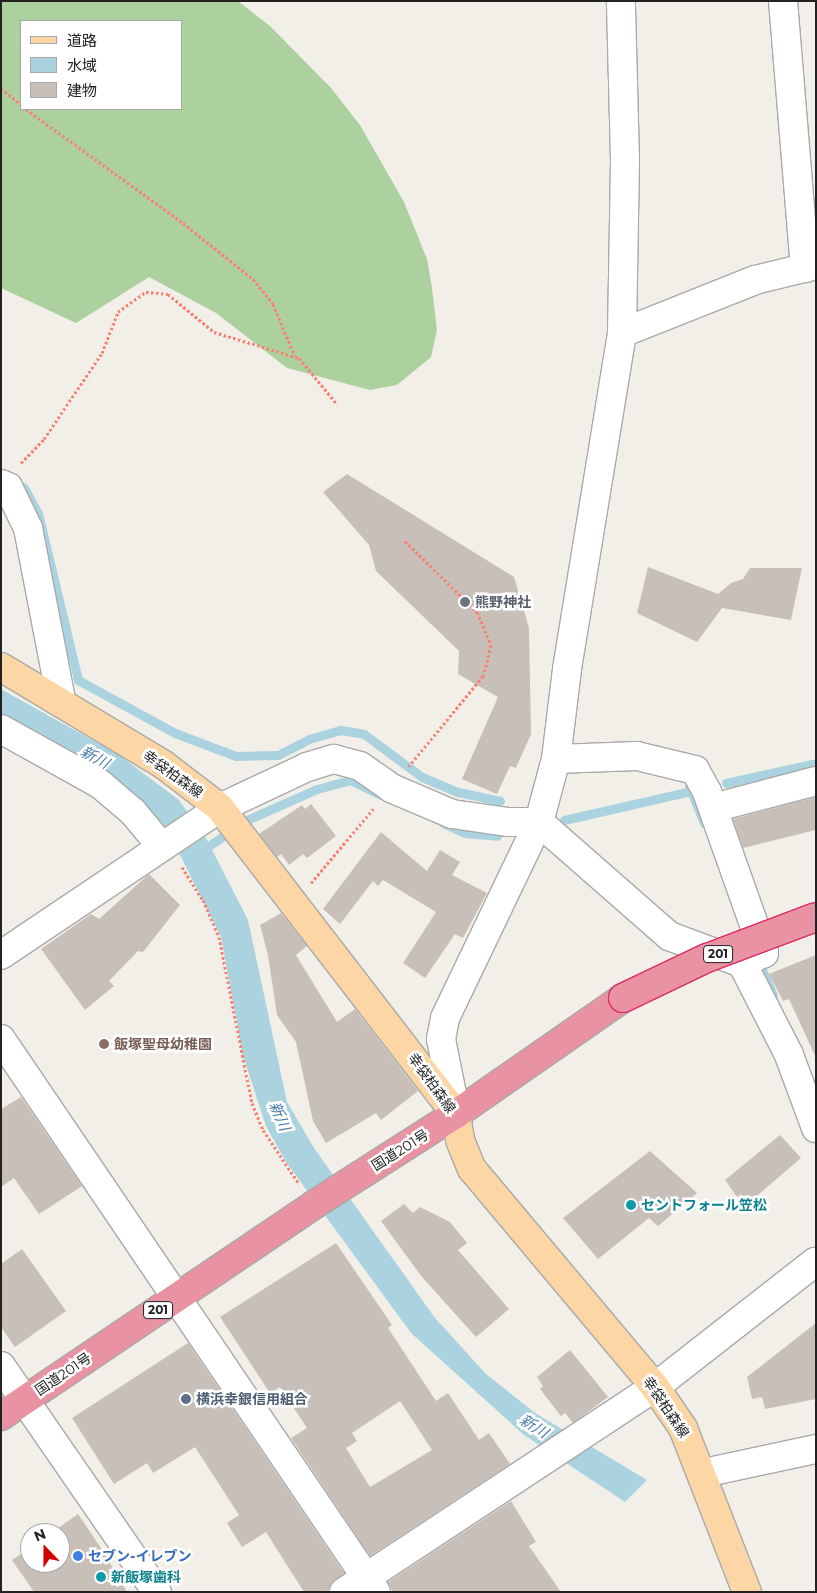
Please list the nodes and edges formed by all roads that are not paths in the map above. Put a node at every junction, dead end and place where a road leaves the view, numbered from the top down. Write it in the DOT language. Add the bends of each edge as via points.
graph roads {
  1 [pos="617,1"];
  2 [pos="783,1"];
  3 [pos="621,2"];
  4 [pos="810,266"];
  5 [pos="622,333"];
  6 [pos="1,484"];
  7 [pos="1,667"];
  8 [pos="61,700"];
  9 [pos="1,729"];
  10 [pos="556,759"];
  11 [pos="816,781"];
  12 [pos="713,808"];
  13 [pos="209,815"];
  14 [pos="539,822"];
  15 [pos="165,845"];
  16 [pos="816,917"];
  17 [pos="1,955"];
  18 [pos="742,963"];
  19 [pos="1,1038"];
  20 [pos="456,1114"];
  21 [pos="816,1128"];
  22 [pos="816,1261"];
  23 [pos="178,1296"];
  24 [pos="1,1366"];
  25 [pos="656,1387"];
  26 [pos="24,1400"];
  27 [pos="1,1416"];
  28 [pos="816,1449"];
  29 [pos="704,1472"];
  30 [pos="371,1584"];
  31 [pos="157,1592"];
  32 [pos="344,1592"];
  33 [pos="747,1592"];
  1 -- 3 [label="street"];
  2 -- 4 [label="street"];
  3 -- 5 [label="street" via="626,159"];
  4 -- 5 [label="street" via="755,280"];
  5 -- 10 [label="street" via="567,670"];
  6 -- 8 [label="street" via="8,487 28,528"];
  7 -- 8 [label="main road, 幸袋柏森線"];
  8 -- 13 [label="main road, 幸袋柏森線" via="164,765"];
  9 -- 15 [label="street" via="100,784"];
  10 -- 12 [label="street" via="637,756 695,770"];
  10 -- 14 [label="street"];
  11 -- 12 [label="street"];
  12 -- 18 [label="street" via="764,953"];
  13 -- 14 [label="street" via="307,767 334,760 360,766 391,788 452,814 508,822"];
  13 -- 15 [label="street"];
  13 -- 20 [label="main road, 幸袋柏森線" via="295,903"];
  14 -- 18 [label="street" via="669,936"];
  14 -- 20 [label="street" via="445,1018 441,1039"];
  15 -- 17 [label="street"];
  16 -- 20 [label="highway, 国道201号 / 201, bridge" via="707,958 623,998"];
  18 -- 21 [label="street" via="789,1055"];
  19 -- 23 [label="street"];
  20 -- 23 [label="highway, 国道201号 / 201" via="343,1186 309,1196"];
  20 -- 25 [label="main road, 幸袋柏森線" via="460,1140 472,1169"];
  22 -- 25 [label="street"];
  23 -- 26 [label="highway, 国道201号 / 201"];
  23 -- 30 [label="street"];
  24 -- 26 [label="street"];
  25 -- 29 [label="main road, 幸袋柏森線" via="683,1428"];
  25 -- 30 [label="street" via="548,1458"];
  26 -- 27 [label="highway, 国道201号 / 201"];
  26 -- 31 [label="street"];
  28 -- 29 [label="street"];
  29 -- 33 [label="main road, 幸袋柏森線"];
  30 -- 32 [label="street"];
}
